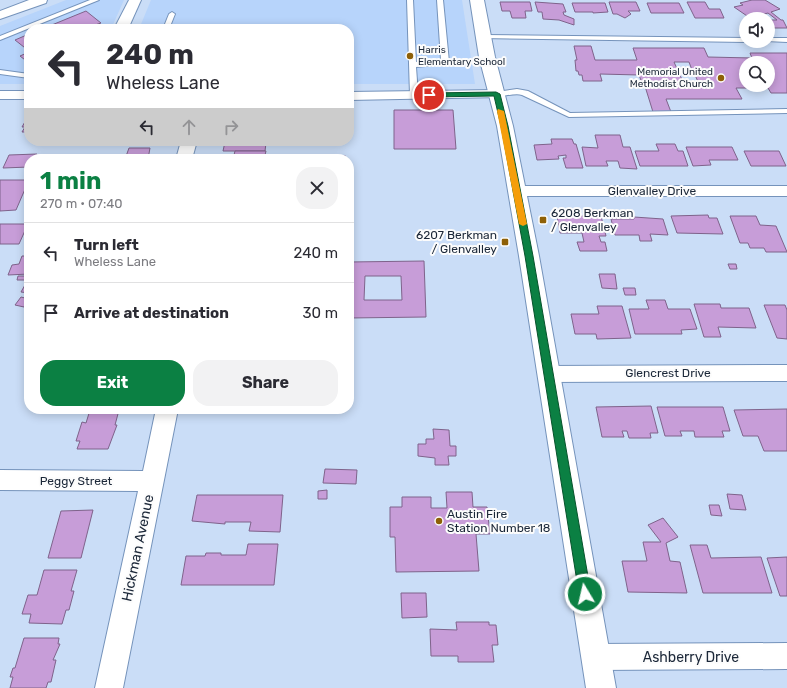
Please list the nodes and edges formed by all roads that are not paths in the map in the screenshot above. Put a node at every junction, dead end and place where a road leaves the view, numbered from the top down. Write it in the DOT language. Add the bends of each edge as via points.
graph roads {
  1 [pos="41,0"];
  2 [pos="96,0"];
  3 [pos="134,0"];
  4 [pos="410,0"];
  5 [pos="440,0"];
  6 [pos="477,0"];
  7 [pos="85,1"];
  8 [pos="172,14"];
  9 [pos="0,15"];
  10 [pos="28,24"];
  11 [pos="123,24"];
  12 [pos="168,24"];
  13 [pos="24,26"];
  14 [pos="1,35"];
  15 [pos="484,38"];
  16 [pos="739,40"];
  17 [pos="775,40"];
  18 [pos="787,40"];
  19 [pos="412,65"];
  20 [pos="2,72"];
  21 [pos="24,75"];
  22 [pos="0,80"];
  23 [pos="496,94"];
  24 [pos="414,95"];
  25 [pos="24,96"];
  26 [pos="354,96"];
  27 [pos="2,99"];
  28 [pos="787,111"];
  29 [pos="517,191"];
  30 [pos="787,191"];
  31 [pos="787,373"];
  32 [pos="548,374"];
  33 [pos="166,414"];
  34 [pos="0,480"];
  35 [pos="152,481"];
  36 [pos="787,656"];
  37 [pos="595,657"];
  38 [pos="109,688"];
  39 [pos="601,688"];
  1 -- 9 [label="street"];
  2 -- 7 [label="lane"];
  3 -- 11 [label="street"];
  4 -- 19 [label="lane"];
  5 -- 19 [label="lane" via="445,62"];
  6 -- 15 [label="street"];
  7 -- 10 [label="lane"];
  8 -- 12 [label="lane"];
  13 -- 14 [label="lane"];
  15 -- 16 [label="lane"];
  15 -- 23 [label="street"];
  17 -- 18 [label="lane"];
  19 -- 24 [label="lane"];
  20 -- 21 [label="lane"];
  20 -- 22 [label="lane"];
  23 -- 24 [label="street"];
  23 -- 28 [label="lane" via="517,91 525,93 569,115"];
  23 -- 29 [label="street" via="505,126"];
  24 -- 26 [label="street"];
  25 -- 27 [label="street"];
  29 -- 30 [label="street, Glenvalley Drive"];
  29 -- 32 [label="street"];
  31 -- 32 [label="street, Glencrest Drive"];
  32 -- 37 [label="street"];
  33 -- 35 [label="street, Hickman Avenue"];
  34 -- 35 [label="street, Peggy Street"];
  35 -- 38 [label="street, Hickman Avenue"];
  36 -- 37 [label="street, Ashberry Drive"];
  37 -- 39 [label="street"];
}
